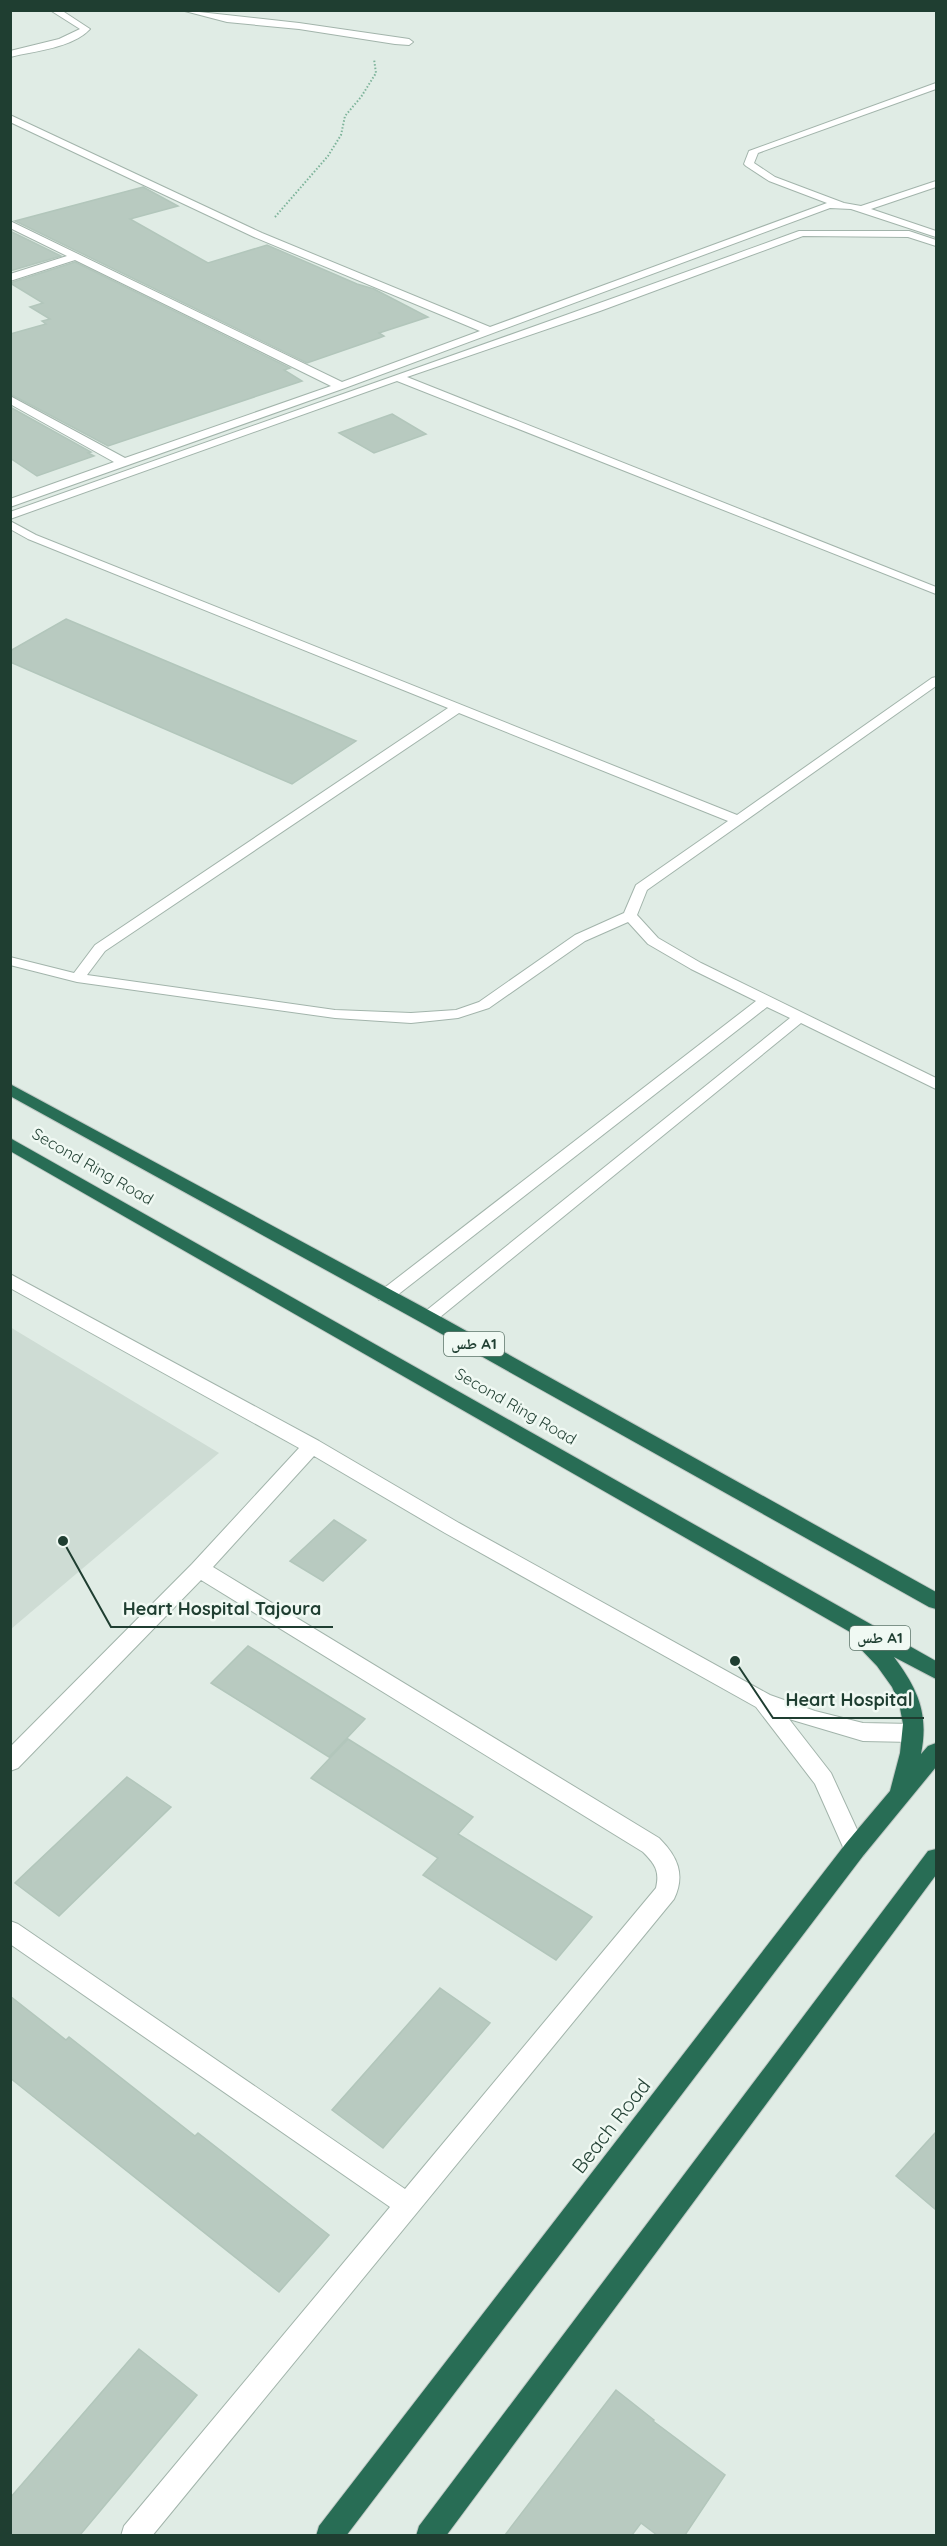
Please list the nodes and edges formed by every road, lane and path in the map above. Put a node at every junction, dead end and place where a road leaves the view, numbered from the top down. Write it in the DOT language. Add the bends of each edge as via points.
graph roads {
  1 [pos="54,10"];
  2 [pos="185,10"];
  3 [pos="377,41"];
  4 [pos="409,42"];
  5 [pos="10,54"];
  6 [pos="936,86"];
  7 [pos="10,118"];
  8 [pos="936,184"];
  9 [pos="840,204"];
  10 [pos="862,209"];
  11 [pos="10,224"];
  12 [pos="936,234"];
  13 [pos="258,235"];
  14 [pos="936,243"];
  15 [pos="76,256"];
  16 [pos="10,278"];
  17 [pos="491,331"];
  18 [pos="397,376"];
  19 [pos="341,386"];
  20 [pos="10,399"];
  21 [pos="125,463"];
  22 [pos="10,503"];
  23 [pos="10,516"];
  24 [pos="10,524"];
  25 [pos="936,591"];
  26 [pos="936,681"];
  27 [pos="456,709"];
  28 [pos="738,820"];
  29 [pos="630,916"];
  30 [pos="10,961"];
  31 [pos="77,978"];
  32 [pos="766,1000"];
  33 [pos="800,1017"];
  34 [pos="936,1084"];
  35 [pos="10,1089"];
  36 [pos="10,1143"];
  37 [pos="10,1280"];
  38 [pos="385,1296"];
  39 [pos="428,1318"];
  40 [pos="312,1446"];
  41 [pos="199,1569"];
  42 [pos="936,1601"];
  43 [pos="823,1605"];
  44 [pos="936,1671"];
  45 [pos="763,1701"];
  46 [pos="912,1734"];
  47 [pos="936,1752"];
  48 [pos="10,1762"];
  49 [pos="900,1798"];
  50 [pos="855,1849"];
  51 [pos="936,1858"];
  52 [pos="10,1931"];
  53 [pos="407,2205"];
  54 [pos="134,2535"];
  55 [pos="329,2535"];
  56 [pos="429,2535"];
  1 -- 5 [label="street" via="86,29 76,36"];
  2 -- 3 [label="street" via="203,16 298,26"];
  3 -- 4 [label="street"];
  3 -- 13 [label="path" via="373,62 376,73 345,116 341,135 307,183"];
  6 -- 9 [label="street" via="754,151 749,164 772,179"];
  7 -- 13 [label="street"];
  8 -- 10 [label="street"];
  9 -- 10 [label="street"];
  9 -- 17 [label="street"];
  10 -- 12 [label="street"];
  11 -- 15 [label="street"];
  13 -- 17 [label="street"];
  14 -- 18 [label="lane" via="909,234 802,233 596,309"];
  15 -- 16 [label="street"];
  15 -- 19 [label="street"];
  17 -- 19 [label="street"];
  18 -- 23 [label="lane"];
  18 -- 25 [label="lane"];
  19 -- 21 [label="street"];
  20 -- 21 [label="street"];
  21 -- 22 [label="street"];
  24 -- 27 [label="lane" via="32,537"];
  26 -- 28 [label="lane"];
  27 -- 28 [label="lane"];
  27 -- 31 [label="lane" via="100,948"];
  28 -- 29 [label="lane" via="641,888"];
  29 -- 31 [label="lane" via="580,938 484,1005 458,1014 411,1018 335,1014"];
  29 -- 32 [label="lane" via="653,941"];
  30 -- 31 [label="lane"];
  32 -- 33 [label="lane"];
  32 -- 38 [label="lane"];
  33 -- 34 [label="lane"];
  33 -- 39 [label="lane"];
  35 -- 38 [label="highway, Second Ring Road / طس A1"];
  36 -- 43 [label="highway, Second Ring Road / طس A1"];
  37 -- 40 [label="street"];
  38 -- 39 [label="highway, Second Ring Road / طس A1"];
  39 -- 42 [label="highway, Second Ring Road / طس A1"];
  40 -- 41 [label="street"];
  40 -- 45 [label="street"];
  41 -- 48 [label="street"];
  41 -- 53 [label="street" via="651,1845 665,1858 671,1875 666,1892"];
  43 -- 44 [label="highway, Second Ring Road / طس A1"];
  43 -- 46 [label="highway" via="871,1643 897,1677 913,1714"];
  45 -- 46 [label="street" via="863,1732"];
  45 -- 50 [label="street" via="824,1779"];
  46 -- 49 [label="highway"];
  47 -- 49 [label="highway, Beach Road"];
  49 -- 50 [label="highway, Beach Road"];
  50 -- 55 [label="highway, Beach Road"];
  51 -- 56 [label="highway"];
  52 -- 53 [label="street"];
  53 -- 54 [label="street"];
}
